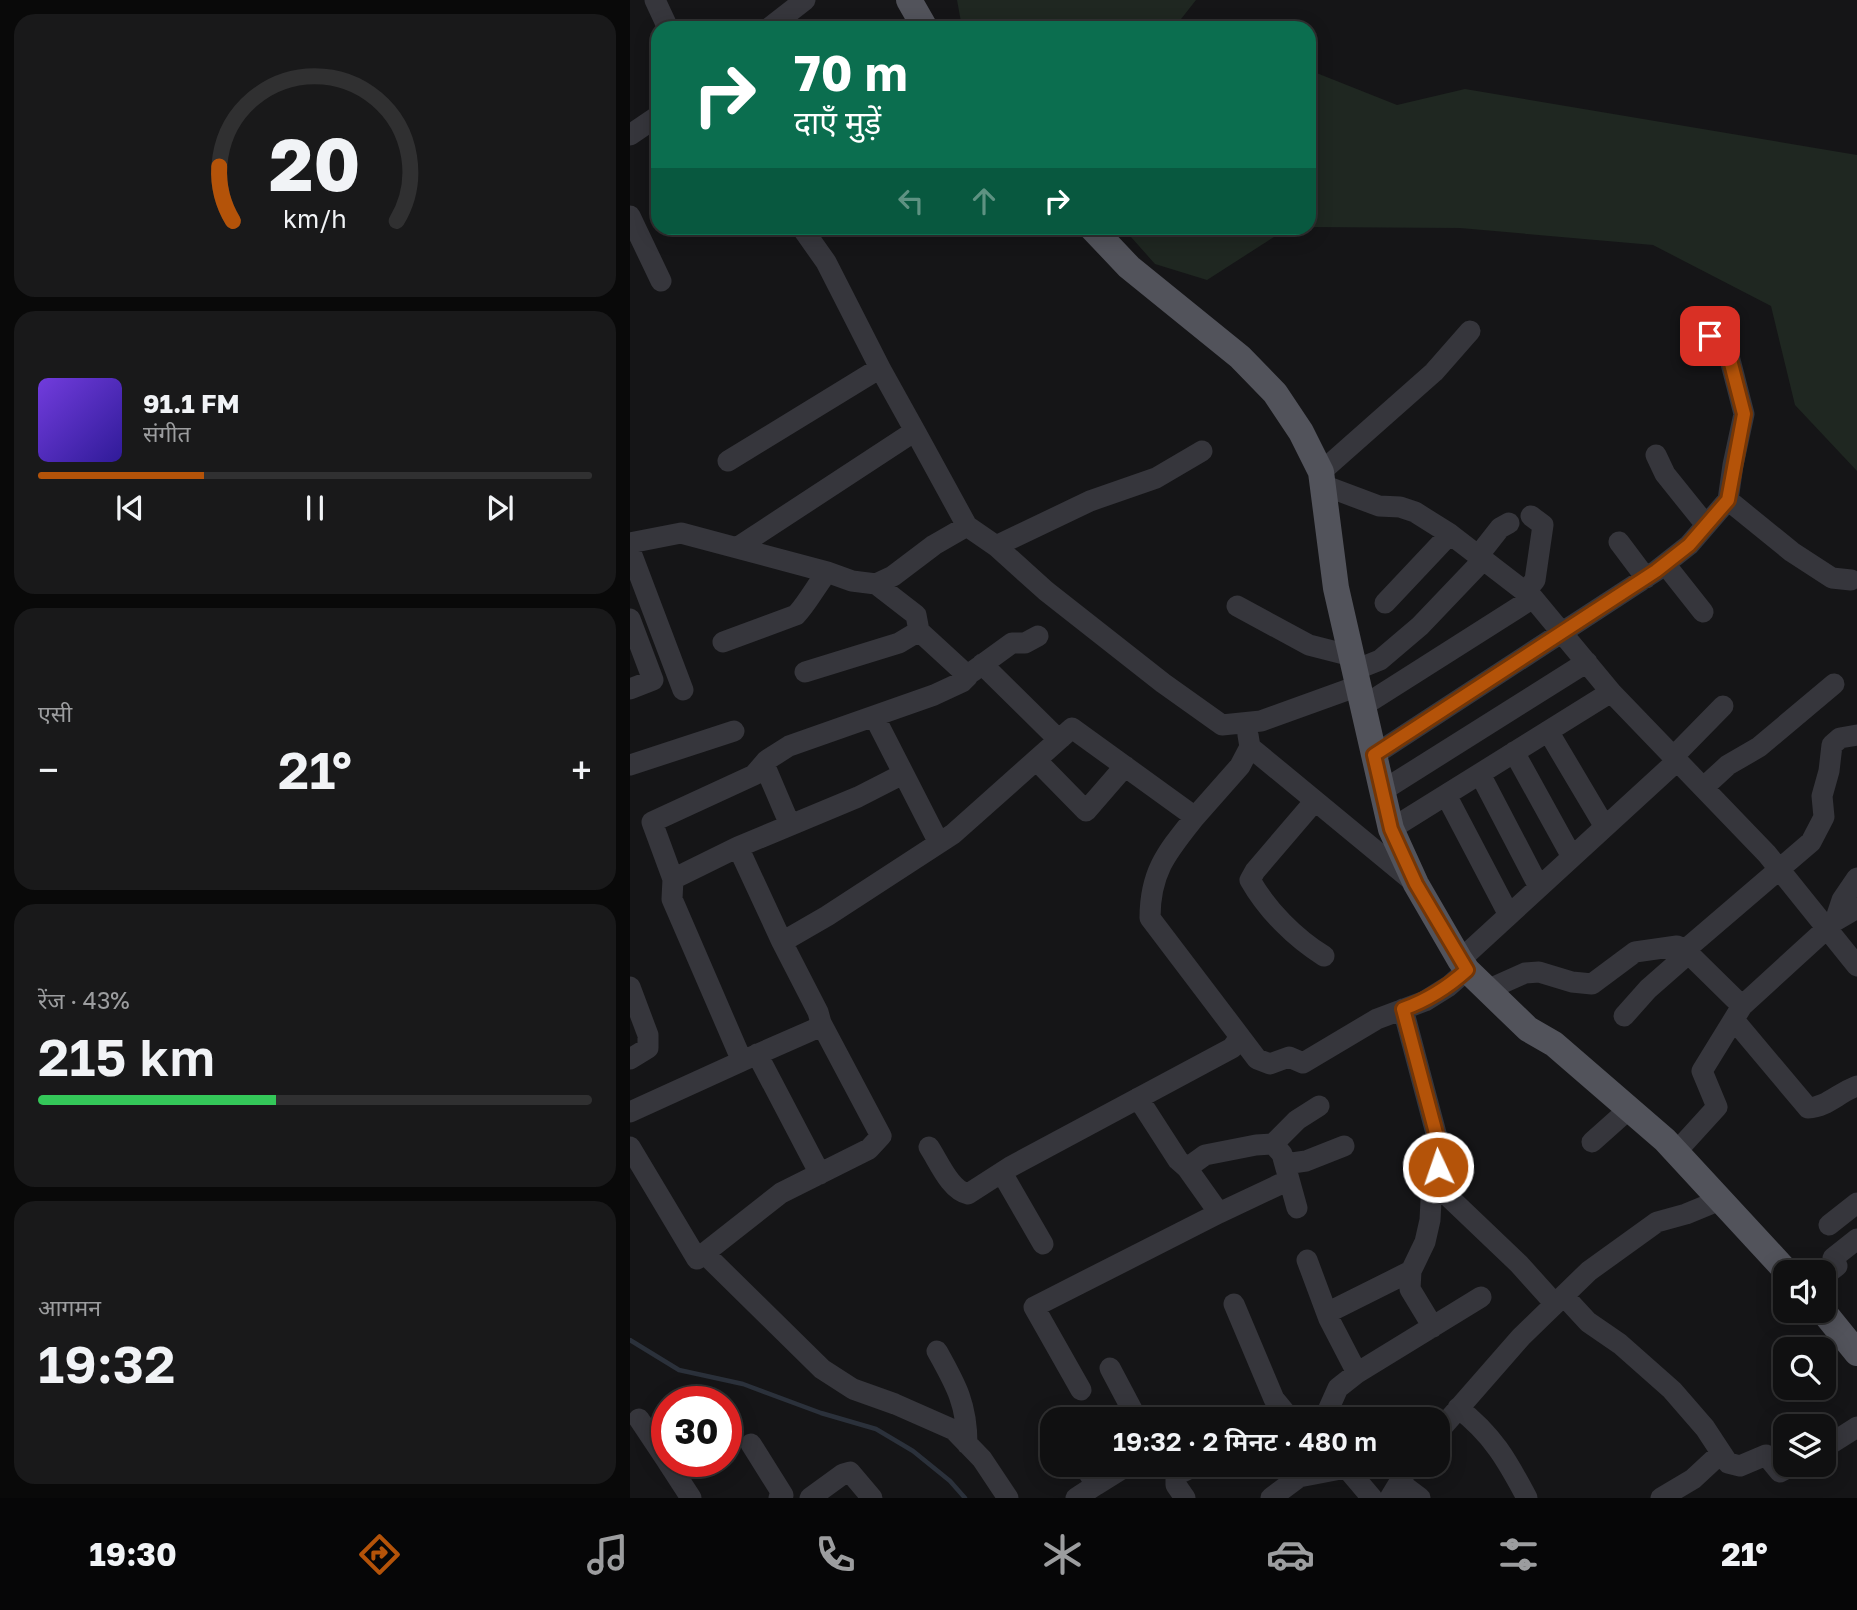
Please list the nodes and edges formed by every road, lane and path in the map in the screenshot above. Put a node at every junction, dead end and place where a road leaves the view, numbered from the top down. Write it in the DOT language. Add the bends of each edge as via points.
graph roads {
  1 [pos="655,0"];
  2 [pos="805,0"];
  3 [pos="909,0"];
  4 [pos="665,21"];
  5 [pos="778,21"];
  6 [pos="921,21"];
  7 [pos="651,121"];
  8 [pos="630,135"];
  9 [pos="630,216"];
  10 [pos="807,235"];
  11 [pos="1099,235"];
  12 [pos="661,281"];
  13 [pos="1471,331"];
  14 [pos="1710,336"];
  15 [pos="880,368"];
  16 [pos="915,430"];
  17 [pos="1202,451"];
  18 [pos="1656,455"];
  19 [pos="728,461"];
  20 [pos="1322,478"];
  21 [pos="1728,500"];
  22 [pos="1531,516"];
  23 [pos="1509,523"];
  24 [pos="1706,525"];
  25 [pos="967,526"];
  26 [pos="1450,534"];
  27 [pos="1619,542"];
  28 [pos="630,543"];
  29 [pos="996,546"];
  30 [pos="738,547"];
  31 [pos="630,550"];
  32 [pos="1480,558"];
  33 [pos="1665,564"];
  34 [pos="827,572"];
  35 [pos="1646,578"];
  36 [pos="1851,580"];
  37 [pos="636,583"];
  38 [pos="876,584"];
  39 [pos="1529,595"];
  40 [pos="1385,603"];
  41 [pos="1237,606"];
  42 [pos="1703,612"];
  43 [pos="630,619"];
  44 [pos="919,631"];
  45 [pos="1562,634"];
  46 [pos="1038,636"];
  47 [pos="723,642"];
  48 [pos="1587,662"];
  49 [pos="975,670"];
  50 [pos="805,672"];
  51 [pos="1357,679"];
  52 [pos="1834,684"];
  53 [pos="630,689"];
  54 [pos="682,690"];
  55 [pos="1611,692"];
  56 [pos="1723,706"];
  57 [pos="874,716"];
  58 [pos="1246,723"];
  59 [pos="734,731"];
  60 [pos="1548,731"];
  61 [pos="1857,736"];
  62 [pos="1061,737"];
  63 [pos="1250,747"];
  64 [pos="1514,752"];
  65 [pos="1374,755"];
  66 [pos="1676,758"];
  67 [pos="1035,760"];
  68 [pos="764,764"];
  69 [pos="630,765"];
  70 [pos="1125,766"];
  71 [pos="903,774"];
  72 [pos="1480,774"];
  73 [pos="1704,787"];
  74 [pos="1382,791"];
  75 [pos="1446,795"];
  76 [pos="1314,802"];
  77 [pos="1195,817"];
  78 [pos="790,825"];
  79 [pos="1605,827"];
  80 [pos="1391,829"];
  81 [pos="939,843"];
  82 [pos="738,847"];
  83 [pos="1572,857"];
  84 [pos="1780,870"];
  85 [pos="1857,878"];
  86 [pos="673,879"];
  87 [pos="1416,884"];
  88 [pos="1539,887"];
  89 [pos="1857,908"];
  90 [pos="1509,915"];
  91 [pos="1832,924"];
  92 [pos="782,942"];
  93 [pos="1687,952"];
  94 [pos="1324,956"];
  95 [pos="1464,965"];
  96 [pos="1857,966"];
  97 [pos="630,987"];
  98 [pos="1487,990"];
  99 [pos="1403,1009"];
  100 [pos="1738,1013"];
  101 [pos="1624,1016"];
  102 [pos="821,1023"];
  103 [pos="1241,1037"];
  104 [pos="750,1058"];
  105 [pos="630,1059"];
  106 [pos="1857,1086"];
  107 [pos="1138,1098"];
  108 [pos="1319,1106"];
  109 [pos="1629,1109"];
  110 [pos="630,1112"];
  111 [pos="1592,1142"];
  112 [pos="1272,1144"];
  113 [pos="1344,1146"];
  114 [pos="630,1147"];
  115 [pos="929,1147"];
  116 [pos="1676,1152"];
  117 [pos="1187,1168"];
  118 [pos="1287,1172"];
  119 [pos="1002,1173"];
  120 [pos="820,1174"];
  121 [pos="1432,1181"];
  122 [pos="1720,1200"];
  123 [pos="1857,1203"];
  124 [pos="1297,1208"];
  125 [pos="1219,1213"];
  126 [pos="1829,1225"];
  127 [pos="1857,1239"];
  128 [pos="1043,1244"];
  129 [pos="704,1253"];
  130 [pos="1307,1260"];
  131 [pos="1776,1260"];
  132 [pos="1834,1260"];
  133 [pos="1411,1271"];
  134 [pos="1481,1297"];
  135 [pos="1560,1300"];
  136 [pos="1234,1304"];
  137 [pos="1327,1313"];
  138 [pos="1833,1323"];
  139 [pos="1433,1327"];
  140 [pos="937,1351"];
  141 [pos="1857,1353"];
  142 [pos="1110,1368"];
  143 [pos="1357,1373"];
  144 [pos="1081,1390"];
  145 [pos="1131,1407"];
  146 [pos="1281,1407"];
  147 [pos="1329,1407"];
  148 [pos="1458,1408"];
  149 [pos="1450,1418"];
  150 [pos="639,1419"];
  151 [pos="1857,1427"];
  152 [pos="651,1437"];
  153 [pos="1836,1440"];
  154 [pos="751,1444"];
  155 [pos="967,1444"];
  156 [pos="1721,1452"];
  157 [pos="1773,1464"];
  158 [pos="675,1477"];
  159 [pos="1091,1477"];
  160 [pos="1109,1477"];
  161 [pos="1173,1477"];
  162 [pos="1299,1477"];
  163 [pos="1354,1477"];
  164 [pos="1400,1482"];
  165 [pos="1096,1485"];
  166 [pos="685,1496"];
  167 [pos="783,1497"];
  168 [pos="1667,1497"];
  169 [pos="810,1498"];
  170 [pos="872,1498"];
  171 [pos="1009,1498"];
  172 [pos="1076,1498"];
  173 [pos="1185,1498"];
  174 [pos="1271,1498"];
  175 [pos="1372,1498"];
  176 [pos="1420,1498"];
  177 [pos="1527,1498"];
  1 -- 4 [label="street"];
  2 -- 5 [label="street"];
  3 -- 6 [label="main road"];
  7 -- 8 [label="street"];
  9 -- 12 [label="street"];
  10 -- 15 [label="street" via="826,262"];
  11 -- 20 [label="main road" via="1129,267 1240,357 1275,393 1301,432"];
  13 -- 20 [label="street"];
  14 -- 21 [label="street" via="1728,352 1744,414"];
  15 -- 16 [label="street"];
  15 -- 19 [label="street"];
  16 -- 25 [label="street"];
  16 -- 30 [label="street"];
  17 -- 29 [label="street" via="1156,478 1090,501"];
  18 -- 24 [label="street" via="1665,474"];
  20 -- 26 [label="street" via="1379,506 1415,512"];
  20 -- 51 [label="main road" via="1336,588"];
  21 -- 24 [label="street"];
  21 -- 36 [label="street" via="1792,552 1832,578"];
  22 -- 39 [label="street" via="1543,526"];
  23 -- 32 [label="street" via="1500,528"];
  24 -- 33 [label="street"];
  25 -- 29 [label="street"];
  25 -- 38 [label="street"];
  26 -- 32 [label="street"];
  26 -- 40 [label="street"];
  27 -- 35 [label="street"];
  28 -- 30 [label="street" via="681,533"];
  29 -- 58 [label="street" via="1182,697 1222,724"];
  30 -- 34 [label="street"];
  31 -- 37 [label="street"];
  32 -- 39 [label="street"];
  32 -- 51 [label="street" via="1420,626"];
  33 -- 35 [label="street"];
  33 -- 42 [label="street"];
  34 -- 38 [label="street"];
  34 -- 47 [label="street" via="796,615"];
  35 -- 45 [label="street"];
  37 -- 54 [label="street"];
  38 -- 44 [label="street" via="916,615"];
  39 -- 45 [label="street"];
  39 -- 51 [label="street"];
  41 -- 51 [label="street" via="1309,645"];
  43 -- 53 [label="street" via="653,680"];
  44 -- 49 [label="street"];
  44 -- 50 [label="street" via="899,643"];
  45 -- 48 [label="street"];
  45 -- 65 [label="street"];
  46 -- 49 [label="street" via="1012,643"];
  48 -- 55 [label="street"];
  48 -- 74 [label="street"];
  49 -- 57 [label="street" via="934,695"];
  49 -- 62 [label="street"];
  51 -- 58 [label="street" via="1261,722"];
  51 -- 65 [label="main road"];
  52 -- 73 [label="street"];
  55 -- 60 [label="street"];
  55 -- 66 [label="street"];
  56 -- 66 [label="street"];
  57 -- 68 [label="street" via="789,746"];
  57 -- 71 [label="street"];
  58 -- 63 [label="street"];
  59 -- 69 [label="street"];
  60 -- 64 [label="street"];
  60 -- 79 [label="street"];
  61 -- 84 [label="street" via="1840,738 1832,745 1822,796 1824,817 1811,842"];
  62 -- 67 [label="street"];
  62 -- 70 [label="street" via="1072,728"];
  63 -- 76 [label="street"];
  63 -- 77 [label="street" via="1240,766"];
  64 -- 72 [label="street"];
  64 -- 83 [label="street"];
  65 -- 74 [label="main road"];
  66 -- 73 [label="street"];
  66 -- 79 [label="street"];
  67 -- 70 [label="street" via="1086,811"];
  67 -- 81 [label="street"];
  68 -- 78 [label="street"];
  68 -- 86 [label="street" via="754,775 652,822"];
  70 -- 77 [label="street"];
  71 -- 78 [label="street"];
  71 -- 81 [label="street"];
  72 -- 75 [label="street"];
  72 -- 88 [label="street"];
  73 -- 84 [label="street"];
  74 -- 80 [label="main road"];
  75 -- 80 [label="street"];
  75 -- 90 [label="street"];
  76 -- 87 [label="street"];
  76 -- 94 [label="street" via="1250,880 1262,901"];
  77 -- 103 [label="street" via="1165,854 1150,894 1150,918"];
  78 -- 82 [label="street"];
  79 -- 83 [label="street"];
  80 -- 87 [label="main road"];
  81 -- 92 [label="street"];
  82 -- 86 [label="street"];
  82 -- 92 [label="street"];
  83 -- 88 [label="street"];
  84 -- 91 [label="street"];
  84 -- 93 [label="street"];
  85 -- 91 [label="street"];
  86 -- 104 [label="street" via="672,899"];
  87 -- 95 [label="main road"];
  88 -- 90 [label="street"];
  89 -- 91 [label="street"];
  90 -- 95 [label="street"];
  91 -- 96 [label="street"];
  91 -- 100 [label="street"];
  92 -- 102 [label="street"];
  93 -- 98 [label="street" via="1677,946 1635,952 1592,984 1539,972 1525,973"];
  93 -- 100 [label="street"];
  93 -- 101 [label="street"];
  95 -- 98 [label="main road"];
  95 -- 99 [label="street" via="1449,986 1425,1002"];
  97 -- 105 [label="street" via="648,1035 648,1048"];
  98 -- 109 [label="main road" via="1528,1029 1554,1044"];
  99 -- 103 [label="street" via="1377,1018 1303,1063 1289,1057 1270,1064 1257,1059"];
  99 -- 121 [label="street" via="1441,1152"];
  100 -- 106 [label="street" via="1808,1108 1820,1107"];
  100 -- 116 [label="street" via="1702,1071 1717,1107"];
  102 -- 104 [label="street"];
  102 -- 120 [label="street" via="881,1136 869,1149"];
  103 -- 107 [label="street" via="1232,1048"];
  104 -- 110 [label="street"];
  104 -- 120 [label="street"];
  107 -- 117 [label="street"];
  107 -- 119 [label="street"];
  108 -- 112 [label="street"];
  109 -- 111 [label="street"];
  109 -- 116 [label="main road"];
  112 -- 117 [label="street" via="1205,1155"];
  112 -- 118 [label="street" via="1282,1154"];
  113 -- 118 [label="street"];
  114 -- 129 [label="street" via="696,1259"];
  115 -- 119 [label="street" via="961,1192 968,1194"];
  116 -- 122 [label="main road"];
  117 -- 125 [label="street"];
  118 -- 124 [label="street"];
  118 -- 125 [label="street"];
  119 -- 128 [label="street"];
  120 -- 129 [label="street" via="781,1193"];
  121 -- 133 [label="street" via="1425,1242"];
  121 -- 135 [label="street"];
  122 -- 131 [label="main road"];
  122 -- 135 [label="street" via="1657,1222 1589,1271"];
  123 -- 126 [label="street"];
  125 -- 144 [label="street" via="1034,1307"];
  127 -- 132 [label="street"];
  129 -- 155 [label="street" via="822,1369 853,1389 954,1430"];
  130 -- 137 [label="street"];
  133 -- 137 [label="street"];
  133 -- 139 [label="street" via="1410,1289"];
  134 -- 139 [label="street"];
  135 -- 148 [label="street"];
  135 -- 156 [label="street" via="1672,1390"];
  136 -- 146 [label="street"];
  137 -- 143 [label="street"];
  138 -- 141 [label="main road"];
  139 -- 143 [label="street"];
  140 -- 155 [label="street" via="967,1417"];
  142 -- 145 [label="street"];
  143 -- 147 [label="street" via="1338,1388"];
  148 -- 149 [label="street"];
  148 -- 177 [label="street" via="1479,1423 1499,1447"];
  150 -- 152 [label="street"];
  151 -- 153 [label="street"];
  154 -- 167 [label="street"];
  155 -- 171 [label="street"];
  156 -- 157 [label="street" via="1728,1462 1740,1466 1766,1455"];
  156 -- 168 [label="street"];
  158 -- 166 [label="street"];
  159 -- 165 [label="street"];
  160 -- 165 [label="street"];
  161 -- 173 [label="street"];
  162 -- 174 [label="street"];
  163 -- 175 [label="street"];
  164 -- 176 [label="street"];
  165 -- 172 [label="street"];
  169 -- 170 [label="street" via="850,1472"];
}
